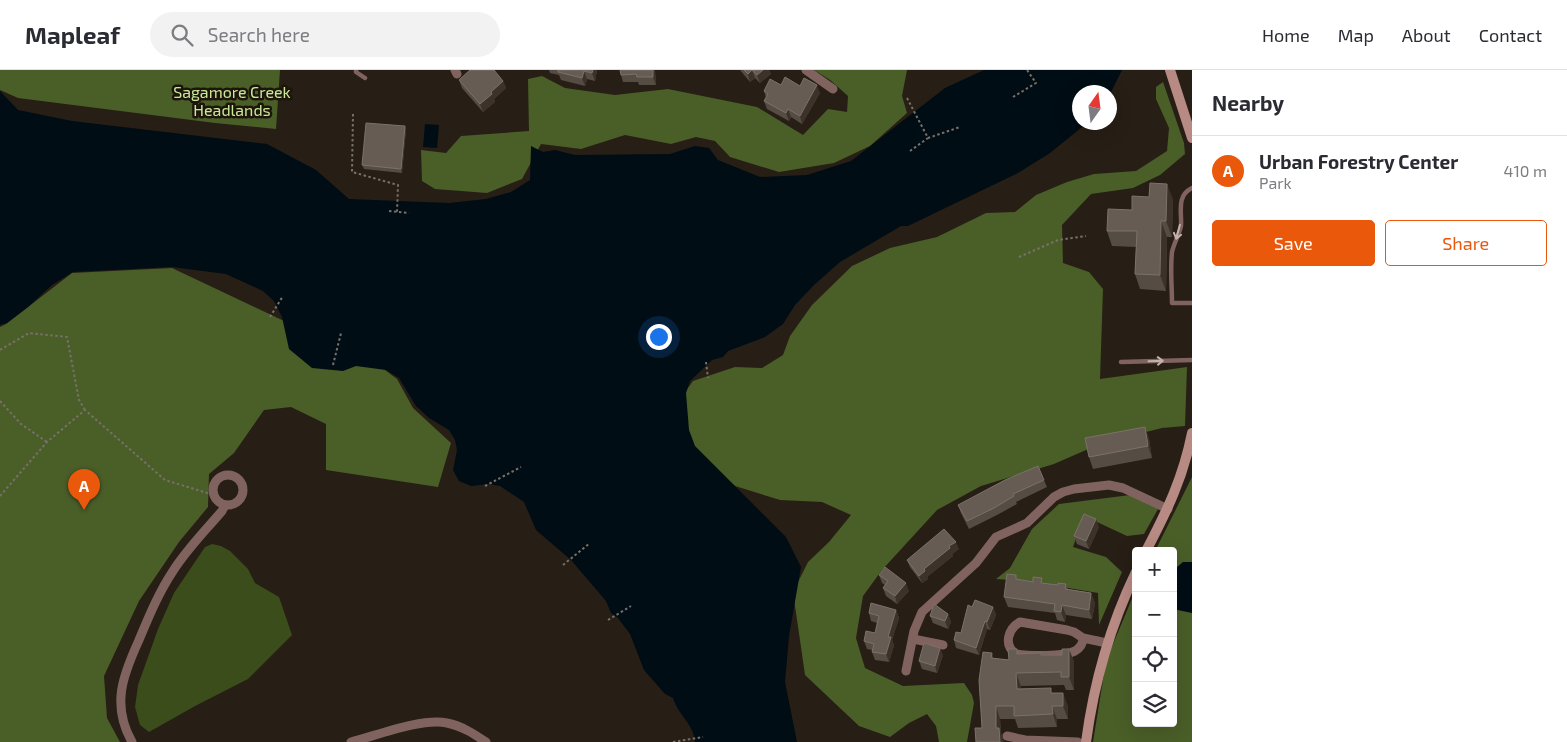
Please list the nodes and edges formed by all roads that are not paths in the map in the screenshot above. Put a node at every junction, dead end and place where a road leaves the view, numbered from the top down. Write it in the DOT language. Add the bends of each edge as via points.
graph roads {
  1 [pos="356,70"];
  2 [pos="806,70"];
  3 [pos="1170,70"];
  4 [pos="365,78"];
  5 [pos="833,89"];
  6 [pos="1192,138"];
  7 [pos="1192,188"];
  8 [pos="1192,303"];
  9 [pos="1192,360"];
  10 [pos="1121,362"];
  11 [pos="1192,433"];
  12 [pos="225,505"];
  13 [pos="1168,509"];
  14 [pos="1148,547"];
  15 [pos="1132,580"];
  16 [pos="1084,638"];
  17 [pos="912,639"];
  18 [pos="1107,643"];
  19 [pos="943,645"];
  20 [pos="906,671"];
  21 [pos="1007,736"];
  22 [pos="1057,741"];
  23 [pos="132,742"];
  24 [pos="351,742"];
  25 [pos="486,742"];
  26 [pos="1078,742"];
  27 [pos="1086,742"];
  1 -- 4 [label="lane"];
  2 -- 5 [label="street"];
  3 -- 6 [label="main road"];
  7 -- 8 [label="lane, one-way" via="1182,198 1181,227 1172,251 1172,303"];
  10 -- 9 [label="lane, one-way"];
  11 -- 13 [label="main road" via="1185,467"];
  12 -- 12 [label="street" via="234,504 242,498 244,488 240,480 231,475 221,477 214,484 216,499"];
  12 -- 23 [label="street" via="161,590 126,670 121,706"];
  13 -- 14 [label="main road"];
  13 -- 17 [label="street" via="1132,491 1109,485 1063,492 1027,522 996,537 976,563 922,612"];
  15 -- 18 [label="main road"];
  16 -- 16 [label="street" via="1074,632 1020,622 1012,628 1008,643 1016,654 1069,654 1078,649"];
  16 -- 18 [label="street"];
  17 -- 19 [label="street"];
  17 -- 20 [label="street"];
  18 -- 27 [label="main road"];
  21 -- 22 [label="street"];
  22 -- 26 [label="street"];
  24 -- 25 [label="street" via="416,724 437,722 465,729"];
}
